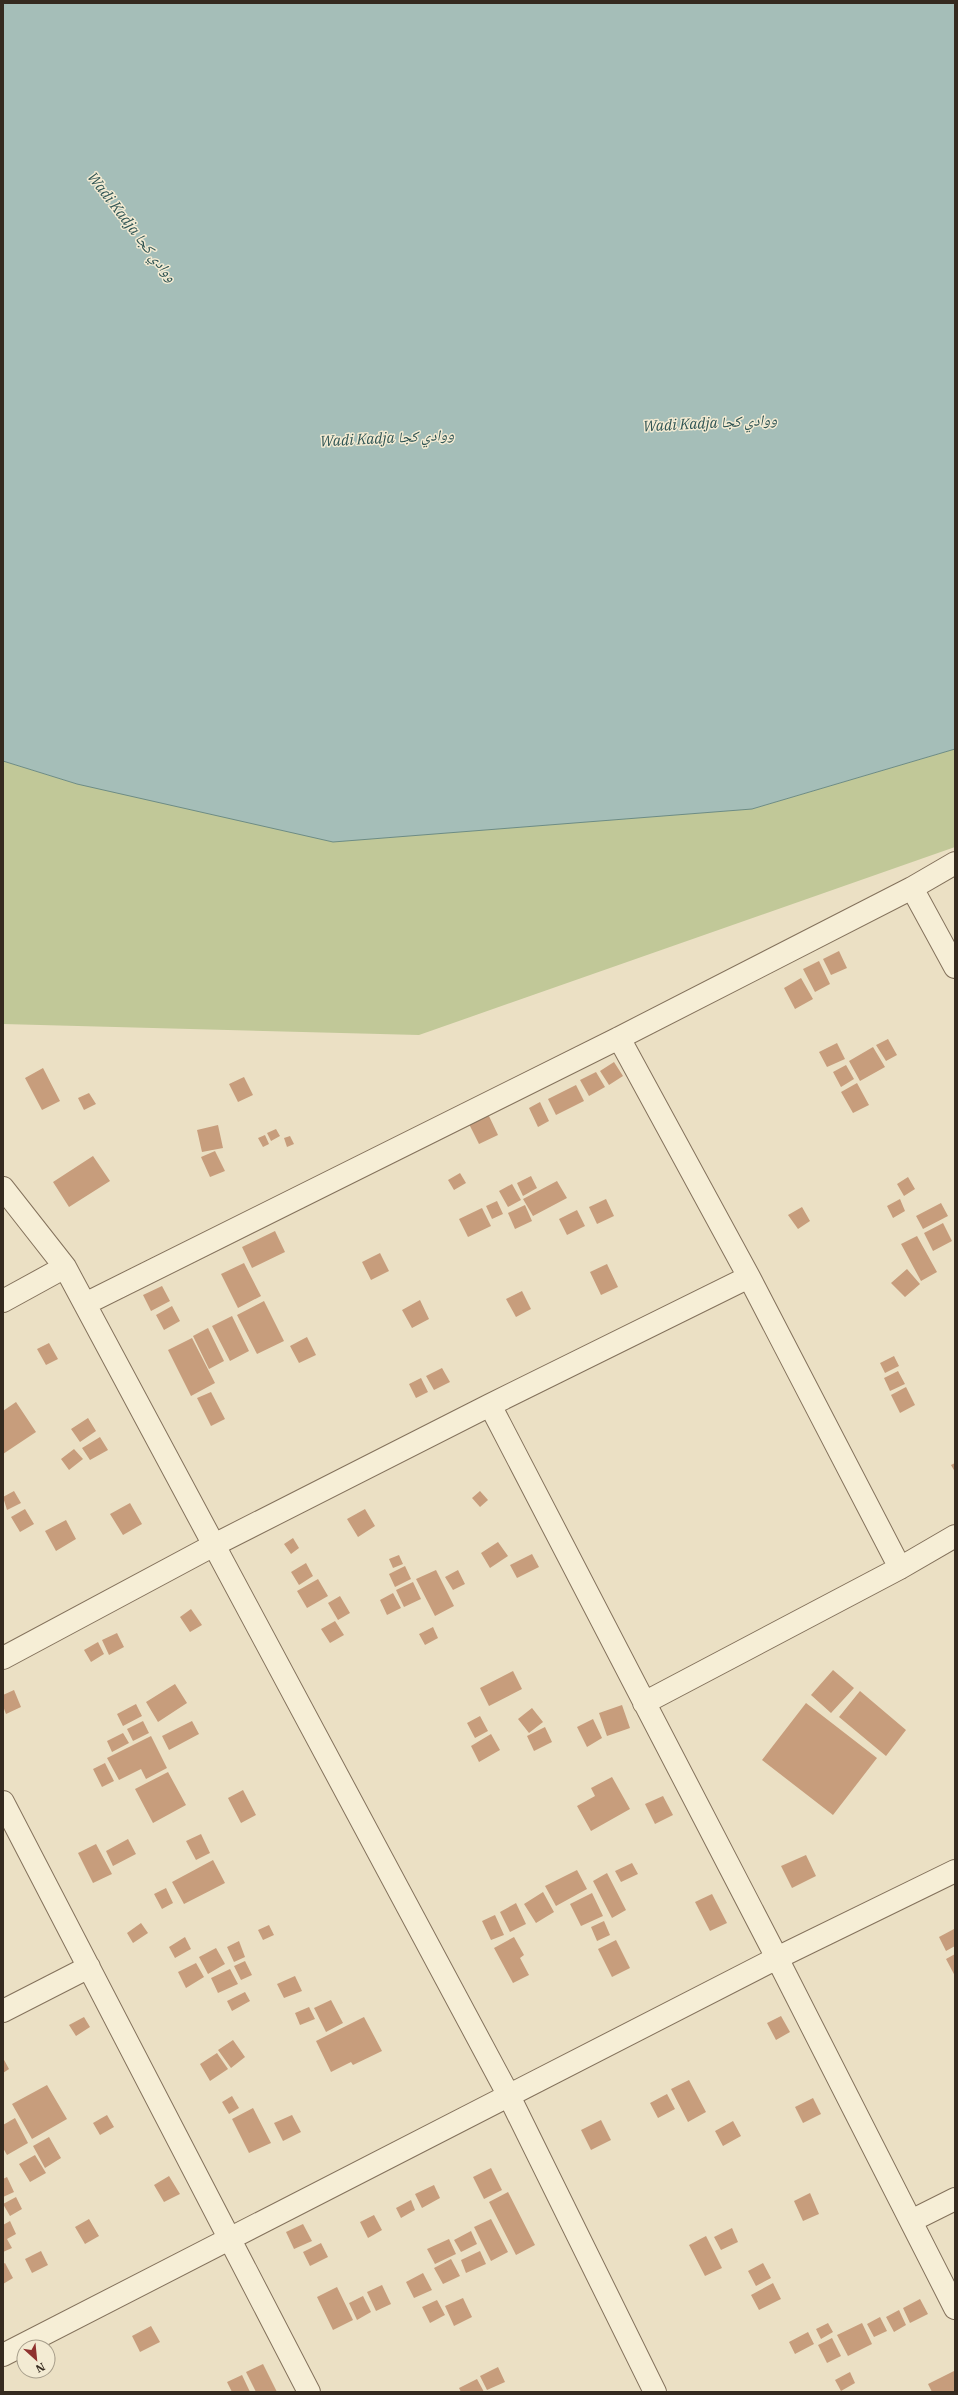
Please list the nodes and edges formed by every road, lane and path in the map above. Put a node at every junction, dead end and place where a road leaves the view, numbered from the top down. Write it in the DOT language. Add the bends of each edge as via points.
graph roads {
  1 [pos="955,862"];
  2 [pos="912,888"];
  3 [pos="955,967"];
  4 [pos="619,1038"];
  5 [pos="3,1188"];
  6 [pos="66,1267"];
  7 [pos="749,1277"];
  8 [pos="3,1301"];
  9 [pos="85,1304"];
  10 [pos="490,1405"];
  11 [pos="955,1536"];
  12 [pos="214,1545"];
  13 [pos="900,1568"];
  14 [pos="3,1658"];
  15 [pos="644,1703"];
  16 [pos="3,1802"];
  17 [pos="955,1871"];
  18 [pos="777,1958"];
  19 [pos="89,1967"];
  20 [pos="3,2011"];
  21 [pos="509,2096"];
  22 [pos="955,2199"];
  23 [pos="911,2221"];
  24 [pos="229,2239"];
  25 [pos="955,2308"];
  26 [pos="3,2355"];
  27 [pos="309,2392"];
  28 [pos="655,2392"];
  1 -- 2 [label="street"];
  2 -- 3 [label="street"];
  2 -- 4 [label="street"];
  4 -- 7 [label="street"];
  4 -- 9 [label="street"];
  5 -- 6 [label="street"];
  6 -- 8 [label="street"];
  6 -- 9 [label="street"];
  7 -- 10 [label="street"];
  7 -- 13 [label="street"];
  9 -- 12 [label="street"];
  10 -- 12 [label="street"];
  10 -- 15 [label="street"];
  11 -- 13 [label="street"];
  12 -- 14 [label="street"];
  12 -- 21 [label="street"];
  13 -- 15 [label="street"];
  15 -- 18 [label="street"];
  16 -- 19 [label="street"];
  17 -- 18 [label="street"];
  18 -- 21 [label="street"];
  18 -- 23 [label="street"];
  19 -- 20 [label="street"];
  19 -- 24 [label="street"];
  21 -- 24 [label="street"];
  21 -- 28 [label="street"];
  22 -- 23 [label="street"];
  23 -- 25 [label="street"];
  24 -- 26 [label="street"];
  24 -- 27 [label="street"];
}
